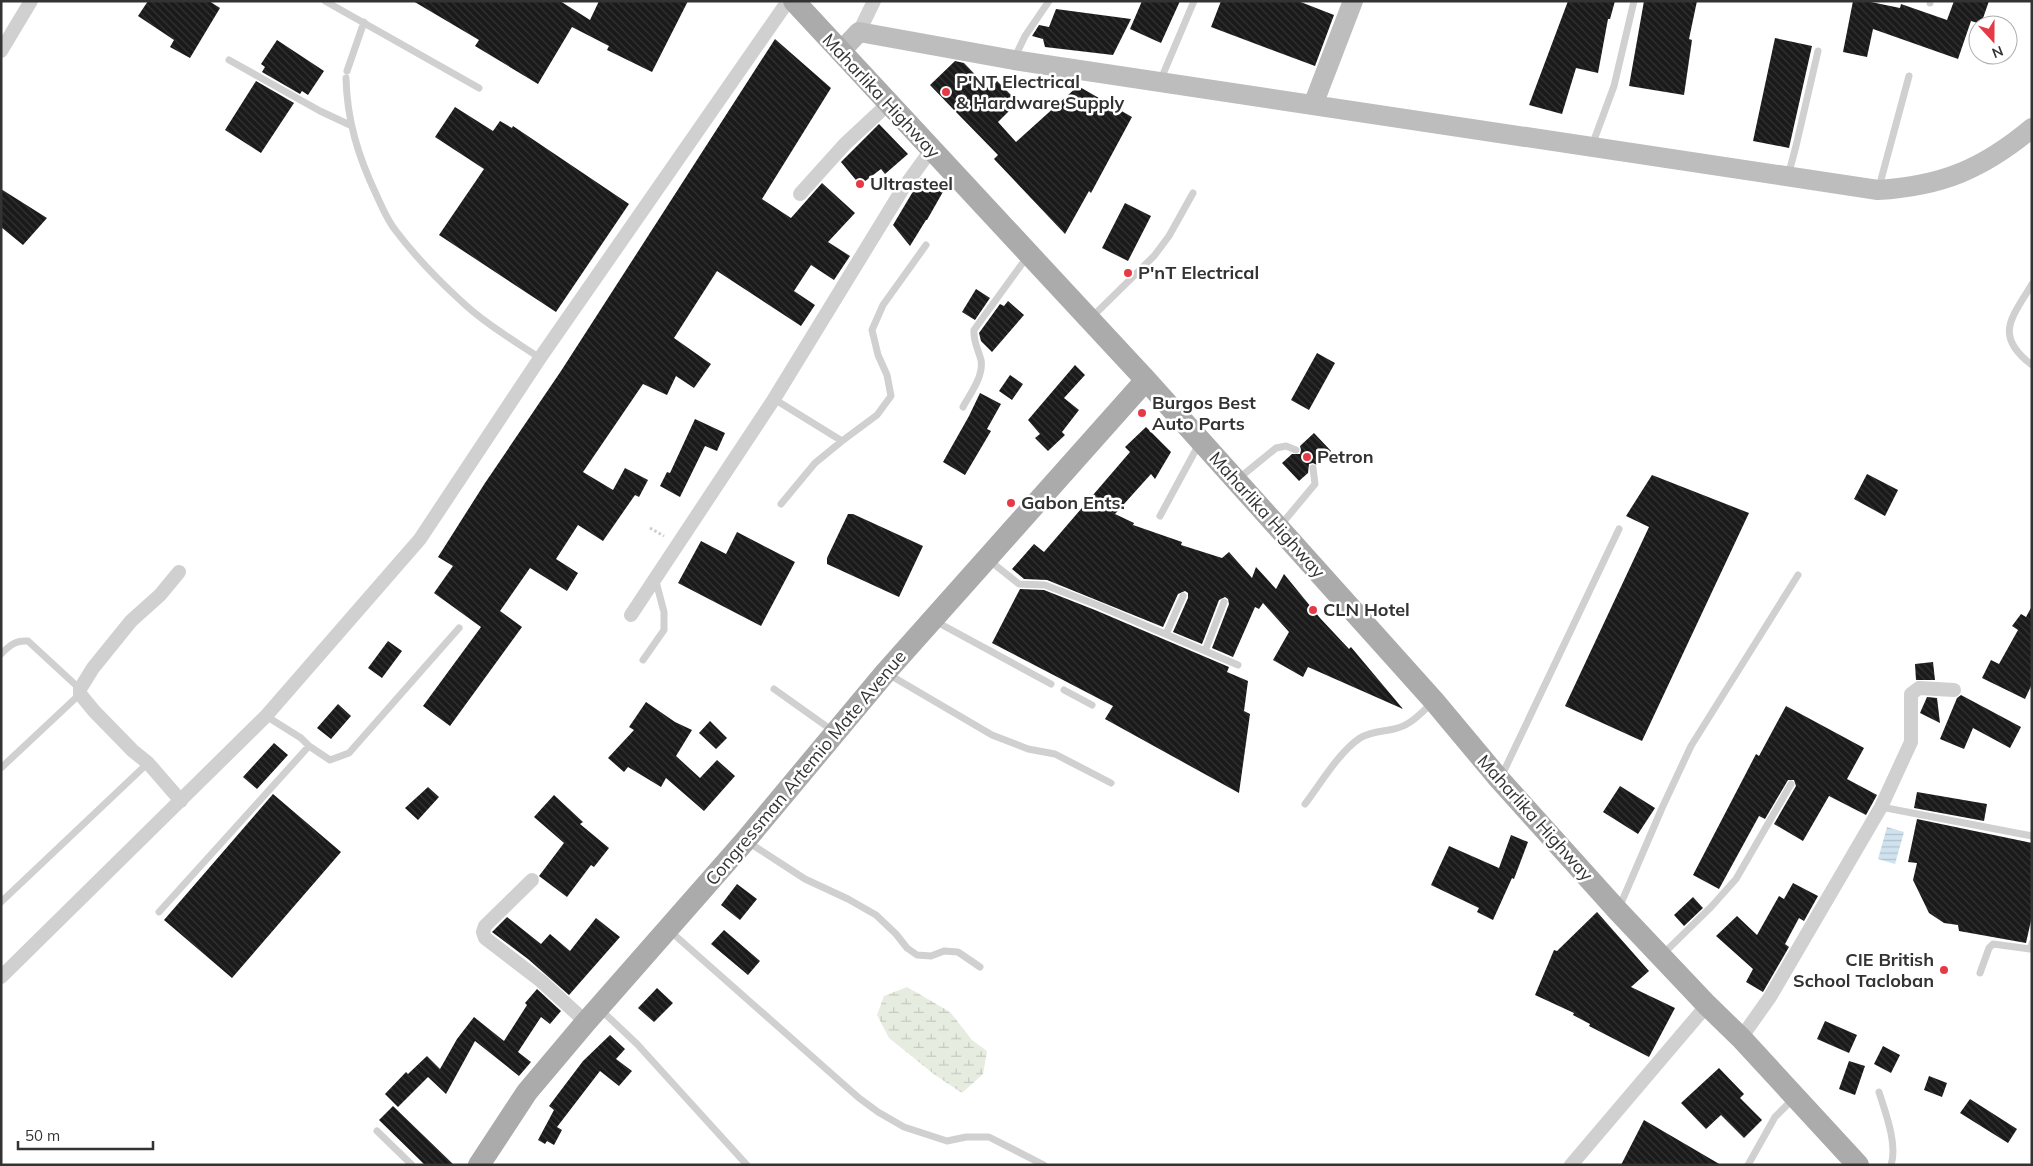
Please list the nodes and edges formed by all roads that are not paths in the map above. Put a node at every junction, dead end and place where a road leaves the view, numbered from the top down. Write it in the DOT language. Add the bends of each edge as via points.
graph roads {
  1 [pos="32,1"];
  2 [pos="325,1"];
  3 [pos="788,1"];
  4 [pos="794,1"];
  5 [pos="874,1"];
  6 [pos="1049,1"];
  7 [pos="1194,1"];
  8 [pos="1353,1"];
  9 [pos="1634,1"];
  10 [pos="364,22"];
  11 [pos="859,32"];
  12 [pos="1818,50"];
  13 [pos="1,52"];
  14 [pos="840,52"];
  15 [pos="229,60"];
  16 [pos="1014,60"];
  17 [pos="1909,76"];
  18 [pos="1160,82"];
  19 [pos="479,88"];
  20 [pos="888,104"];
  21 [pos="1313,105"];
  22 [pos="350,125"];
  23 [pos="2032,128"];
  24 [pos="1580,145"];
  25 [pos="932,150"];
  26 [pos="1788,176"];
  27 [pos="1878,190"];
  28 [pos="1193,193"];
  29 [pos="800,194"];
  30 [pos="926,245"];
  31 [pos="1029,254"];
  32 [pos="2032,284"];
  33 [pos="1090,319"];
  34 [pos="540,358"];
  35 [pos="2032,364"];
  36 [pos="1146,380"];
  37 [pos="774,398"];
  38 [pos="963,407"];
  39 [pos="842,441"];
  40 [pos="1200,441"];
  41 [pos="1296,450"];
  42 [pos="1313,468"];
  43 [pos="1236,481"];
  44 [pos="781,504"];
  45 [pos="1160,516"];
  46 [pos="1278,528"];
  47 [pos="1619,529"];
  48 [pos="987,558"];
  49 [pos="179,572"];
  50 [pos="1798,575"];
  51 [pos="655,578"];
  52 [pos="1183,596"];
  53 [pos="1224,602"];
  54 [pos="631,616"];
  55 [pos="932,620"];
  56 [pos="459,628"];
  57 [pos="1166,634"];
  58 [pos="1205,651"];
  59 [pos="1,654"];
  60 [pos="643,660"];
  61 [pos="1238,665"];
  62 [pos="885,673"];
  63 [pos="1051,684"];
  64 [pos="774,689"];
  65 [pos="1064,690"];
  66 [pos="1954,690"];
  67 [pos="80,691"];
  68 [pos="1434,701"];
  69 [pos="1092,705"];
  70 [pos="266,716"];
  71 [pos="836,733"];
  72 [pos="309,746"];
  73 [pos="148,763"];
  74 [pos="1,768"];
  75 [pos="1500,780"];
  76 [pos="1111,783"];
  77 [pos="1792,784"];
  78 [pos="181,801"];
  79 [pos="1306,804"];
  80 [pos="1881,806"];
  81 [pos="2032,836"];
  82 [pos="745,841"];
  83 [pos="532,880"];
  84 [pos="1,902"];
  85 [pos="1618,911"];
  86 [pos="159,912"];
  87 [pos="669,930"];
  88 [pos="2032,943"];
  89 [pos="1662,956"];
  90 [pos="980,968"];
  91 [pos="1980,974"];
  92 [pos="1,977"];
  93 [pos="1707,1005"];
  94 [pos="593,1015"];
  95 [pos="1741,1038"];
  96 [pos="1879,1092"];
  97 [pos="1795,1097"];
  98 [pos="377,1131"];
  99 [pos="1577,1163"];
  100 [pos="412,1165"];
  101 [pos="479,1165"];
  102 [pos="747,1165"];
  103 [pos="1044,1165"];
  104 [pos="1748,1165"];
  105 [pos="1858,1165"];
  106 [pos="1891,1165"];
  1 -- 13 [label="street"];
  2 -- 10 [label="lane"];
  3 -- 34 [label="street"];
  4 -- 14 [label="main road, Maharlika Highway"];
  5 -- 11 [label="street"];
  6 -- 16 [label="lane" via="1025,36"];
  7 -- 18 [label="lane"];
  8 -- 21 [label="street"];
  9 -- 24 [label="lane" via="1603,119 1594,140"];
  10 -- 19 [label="lane"];
  10 -- 22 [label="lane" via="346,74"];
  11 -- 14 [label="street"];
  11 -- 16 [label="street"];
  12 -- 26 [label="lane"];
  14 -- 20 [label="main road, Maharlika Highway"];
  15 -- 22 [label="lane"];
  16 -- 18 [label="street"];
  17 -- 27 [label="lane"];
  18 -- 21 [label="street"];
  20 -- 25 [label="main road, Maharlika Highway"];
  20 -- 29 [label="street" via="845,144"];
  21 -- 24 [label="street"];
  22 -- 34 [label="lane" via="368,177 395,230 461,301"];
  23 -- 27 [label="street" via="1983,164 1946,180"];
  24 -- 26 [label="street"];
  25 -- 31 [label="main road, Maharlika Highway"];
  25 -- 37 [label="street" via="902,190"];
  26 -- 27 [label="street"];
  28 -- 33 [label="lane" via="1154,256"];
  30 -- 39 [label="lane" via="883,305 872,330 892,396 877,415"];
  31 -- 33 [label="main road, Maharlika Highway"];
  31 -- 38 [label="lane" via="974,330 973,340 981,363 979,377"];
  32 -- 35 [label="lane" via="2008,324 2009,336 2018,354"];
  33 -- 36 [label="main road, Maharlika Highway"];
  34 -- 70 [label="street" via="420,539"];
  36 -- 40 [label="main road, Maharlika Highway"];
  36 -- 48 [label="main road, Congressman Artemio Mate Avenue"];
  37 -- 39 [label="lane"];
  37 -- 51 [label="street"];
  39 -- 44 [label="lane" via="815,463"];
  40 -- 43 [label="main road, Maharlika Highway"];
  40 -- 45 [label="lane"];
  41 -- 43 [label="lane" via="1286,446 1276,448"];
  42 -- 46 [label="lane" via="1315,484"];
  43 -- 46 [label="main road, Maharlika Highway"];
  46 -- 68 [label="main road, Maharlika Highway"];
  47 -- 75 [label="lane"];
  48 -- 55 [label="main road, Congressman Artemio Mate Avenue"];
  48 -- 57 [label="lane" via="1019,584 1045,585"];
  49 -- 67 [label="street" via="160,595 131,621 93,668"];
  50 -- 85 [label="lane" via="1692,746"];
  51 -- 54 [label="street"];
  51 -- 60 [label="lane" via="664,612 664,630"];
  52 -- 57 [label="lane"];
  53 -- 58 [label="lane"];
  55 -- 62 [label="main road, Congressman Artemio Mate Avenue"];
  55 -- 63 [label="lane"];
  56 -- 72 [label="lane" via="349,753 330,760"];
  57 -- 58 [label="lane"];
  58 -- 61 [label="lane"];
  59 -- 67 [label="lane" via="12,643 28,641"];
  62 -- 71 [label="main road, Congressman Artemio Mate Avenue"];
  62 -- 76 [label="lane" via="992,735 1028,749 1055,754"];
  64 -- 71 [label="lane"];
  65 -- 69 [label="lane"];
  66 -- 80 [label="street" via="1919,688 1911,694 1911,742"];
  67 -- 73 [label="street" via="94,711"];
  67 -- 74 [label="lane"];
  68 -- 75 [label="main road, Maharlika Highway"];
  68 -- 79 [label="lane" via="1411,722 1396,729 1372,732 1359,739 1346,750"];
  70 -- 72 [label="lane"];
  70 -- 78 [label="street"];
  71 -- 82 [label="main road, Congressman Artemio Mate Avenue"];
  72 -- 86 [label="lane"];
  73 -- 78 [label="street"];
  73 -- 84 [label="lane"];
  75 -- 85 [label="main road, Maharlika Highway"];
  77 -- 89 [label="lane" via="1736,878"];
  78 -- 92 [label="street"];
  80 -- 81 [label="lane"];
  80 -- 95 [label="street" via="1770,997"];
  82 -- 87 [label="main road, Congressman Artemio Mate Avenue"];
  82 -- 90 [label="lane" via="805,879 876,915 917,955 958,952"];
  83 -- 94 [label="street" via="485,926 485,938 541,982"];
  85 -- 89 [label="main road, Maharlika Highway"];
  87 -- 94 [label="main road, Congressman Artemio Mate Avenue"];
  87 -- 103 [label="lane" via="878,1112 904,1127 947,1141 989,1137"];
  88 -- 91 [label="lane" via="2030,949 1993,944"];
  89 -- 93 [label="main road, Maharlika Highway"];
  93 -- 95 [label="main road, Maharlika Highway"];
  93 -- 99 [label="street"];
  94 -- 101 [label="main road, Congressman Artemio Mate Avenue" via="527,1092"];
  94 -- 102 [label="lane" via="637,1044"];
  95 -- 97 [label="main road, Maharlika Highway"];
  96 -- 106 [label="lane" via="1892,1139"];
  97 -- 104 [label="lane" via="1774,1117"];
  97 -- 105 [label="main road, Maharlika Highway"];
  98 -- 100 [label="lane"];
}
